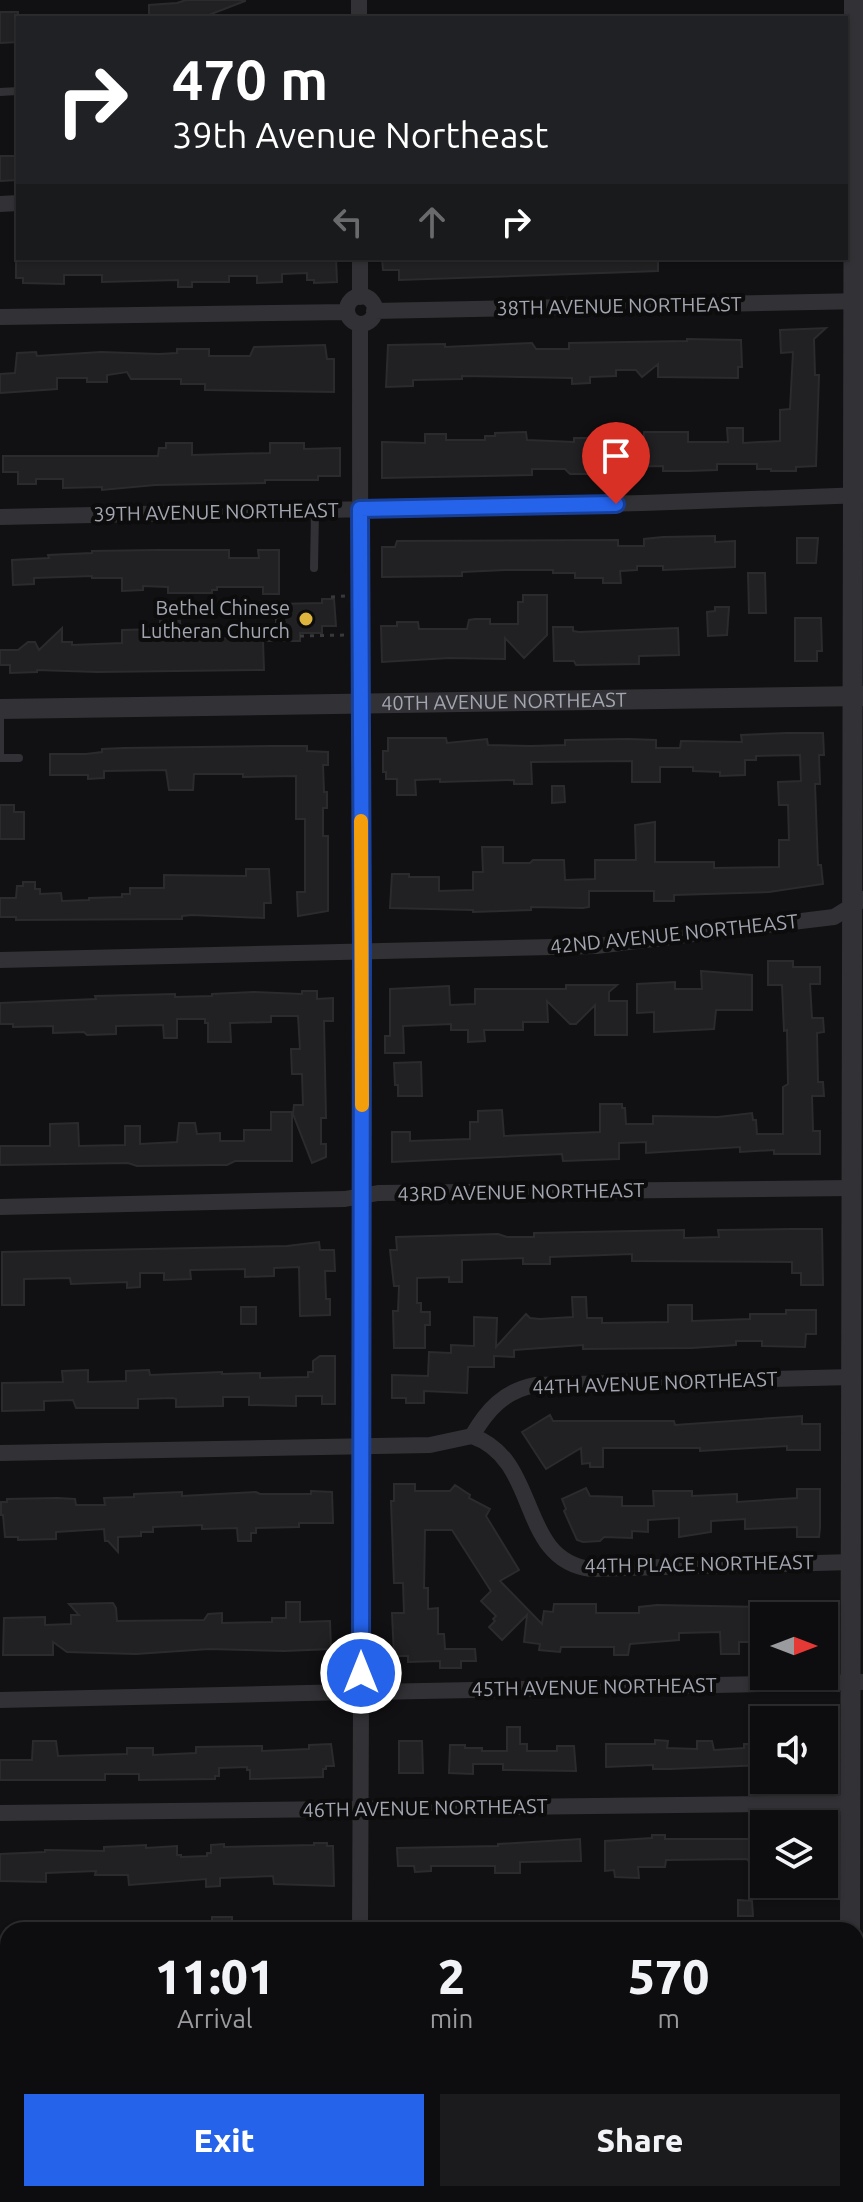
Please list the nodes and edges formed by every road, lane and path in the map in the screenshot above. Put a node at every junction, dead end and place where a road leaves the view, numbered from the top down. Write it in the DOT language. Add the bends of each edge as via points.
graph roads {
  1 [pos="854,0"];
  2 [pos="863,1"];
  3 [pos="854,101"];
  4 [pos="360,260"];
  5 [pos="360,297"];
  6 [pos="858,302"];
  7 [pos="374,311"];
  8 [pos="347,312"];
  9 [pos="0,317"];
  10 [pos="360,324"];
  11 [pos="858,496"];
  12 [pos="360,509"];
  13 [pos="315,510"];
  14 [pos="0,517"];
  15 [pos="314,568"];
  16 [pos="346,596"];
  17 [pos="331,597"];
  18 [pos="346,635"];
  19 [pos="300,636"];
  20 [pos="858,696"];
  21 [pos="360,702"];
  22 [pos="0,709"];
  23 [pos="0,758"];
  24 [pos="19,758"];
  25 [pos="858,902"];
  26 [pos="362,951"];
  27 [pos="0,960"];
  28 [pos="857,1091"];
  29 [pos="851,1188"];
  30 [pos="362,1196"];
  31 [pos="0,1207"];
  32 [pos="852,1377"];
  33 [pos="472,1436"];
  34 [pos="360,1447"];
  35 [pos="0,1453"];
  36 [pos="852,1562"];
  37 [pos="361,1679"];
  38 [pos="857,1682"];
  39 [pos="373,1692"];
  40 [pos="355,1698"];
  41 [pos="0,1700"];
  42 [pos="850,1803"];
  43 [pos="361,1808"];
  44 [pos="0,1813"];
  45 [pos="856,1898"];
  46 [pos="360,1922"];
  47 [pos="852,1922"];
  1 -- 2 [label="lane"];
  1 -- 3 [label="street"];
  3 -- 6 [label="street"];
  4 -- 5 [label="street"];
  5 -- 7 [label="street" via="371,301"];
  5 -- 8 [label="street" via="351,301"];
  6 -- 7 [label="street, 38TH AVENUE NORTHEAST"];
  6 -- 11 [label="street"];
  7 -- 10 [label="street"];
  8 -- 9 [label="street"];
  8 -- 10 [label="street"];
  10 -- 12 [label="street"];
  11 -- 12 [label="street, 39TH AVENUE NORTHEAST"];
  11 -- 20 [label="street"];
  12 -- 13 [label="street, 39TH AVENUE NORTHEAST"];
  12 -- 21 [label="street"];
  13 -- 14 [label="street, 39TH AVENUE NORTHEAST"];
  13 -- 15 [label="lane"];
  16 -- 17 [label="path"];
  18 -- 19 [label="path"];
  20 -- 21 [label="street, 40TH AVENUE NORTHEAST"];
  20 -- 25 [label="street"];
  21 -- 22 [label="street, 40TH AVENUE NORTHEAST"];
  21 -- 26 [label="street"];
  22 -- 23 [label="lane"];
  23 -- 24 [label="lane"];
  25 -- 26 [label="street, 42ND AVENUE NORTHEAST" via="834,917 596,946"];
  25 -- 28 [label="street"];
  26 -- 27 [label="street, 42ND AVENUE NORTHEAST"];
  26 -- 30 [label="street"];
  28 -- 29 [label="street"];
  29 -- 30 [label="street, 43RD AVENUE NORTHEAST"];
  29 -- 32 [label="street"];
  30 -- 31 [label="street, 43RD AVENUE NORTHEAST"];
  30 -- 34 [label="street"];
  32 -- 33 [label="street, 44TH AVENUE NORTHEAST" via="522,1387 498,1401"];
  32 -- 36 [label="street"];
  33 -- 34 [label="street" via="430,1445"];
  33 -- 36 [label="street, 44TH PLACE NORTHEAST" via="506,1458 546,1543 573,1565 591,1569"];
  34 -- 35 [label="street"];
  34 -- 37 [label="street"];
  36 -- 38 [label="street"];
  37 -- 39 [label="street"];
  37 -- 40 [label="street" via="351,1683"];
  38 -- 39 [label="street, 45TH AVENUE NORTHEAST"];
  38 -- 42 [label="street"];
  39 -- 40 [label="street" via="369,1701"];
  40 -- 41 [label="street"];
  40 -- 43 [label="street"];
  42 -- 43 [label="street, 46TH AVENUE NORTHEAST"];
  42 -- 45 [label="street"];
  43 -- 44 [label="street, 46TH AVENUE NORTHEAST"];
  43 -- 46 [label="street"];
  45 -- 47 [label="street"];
}
